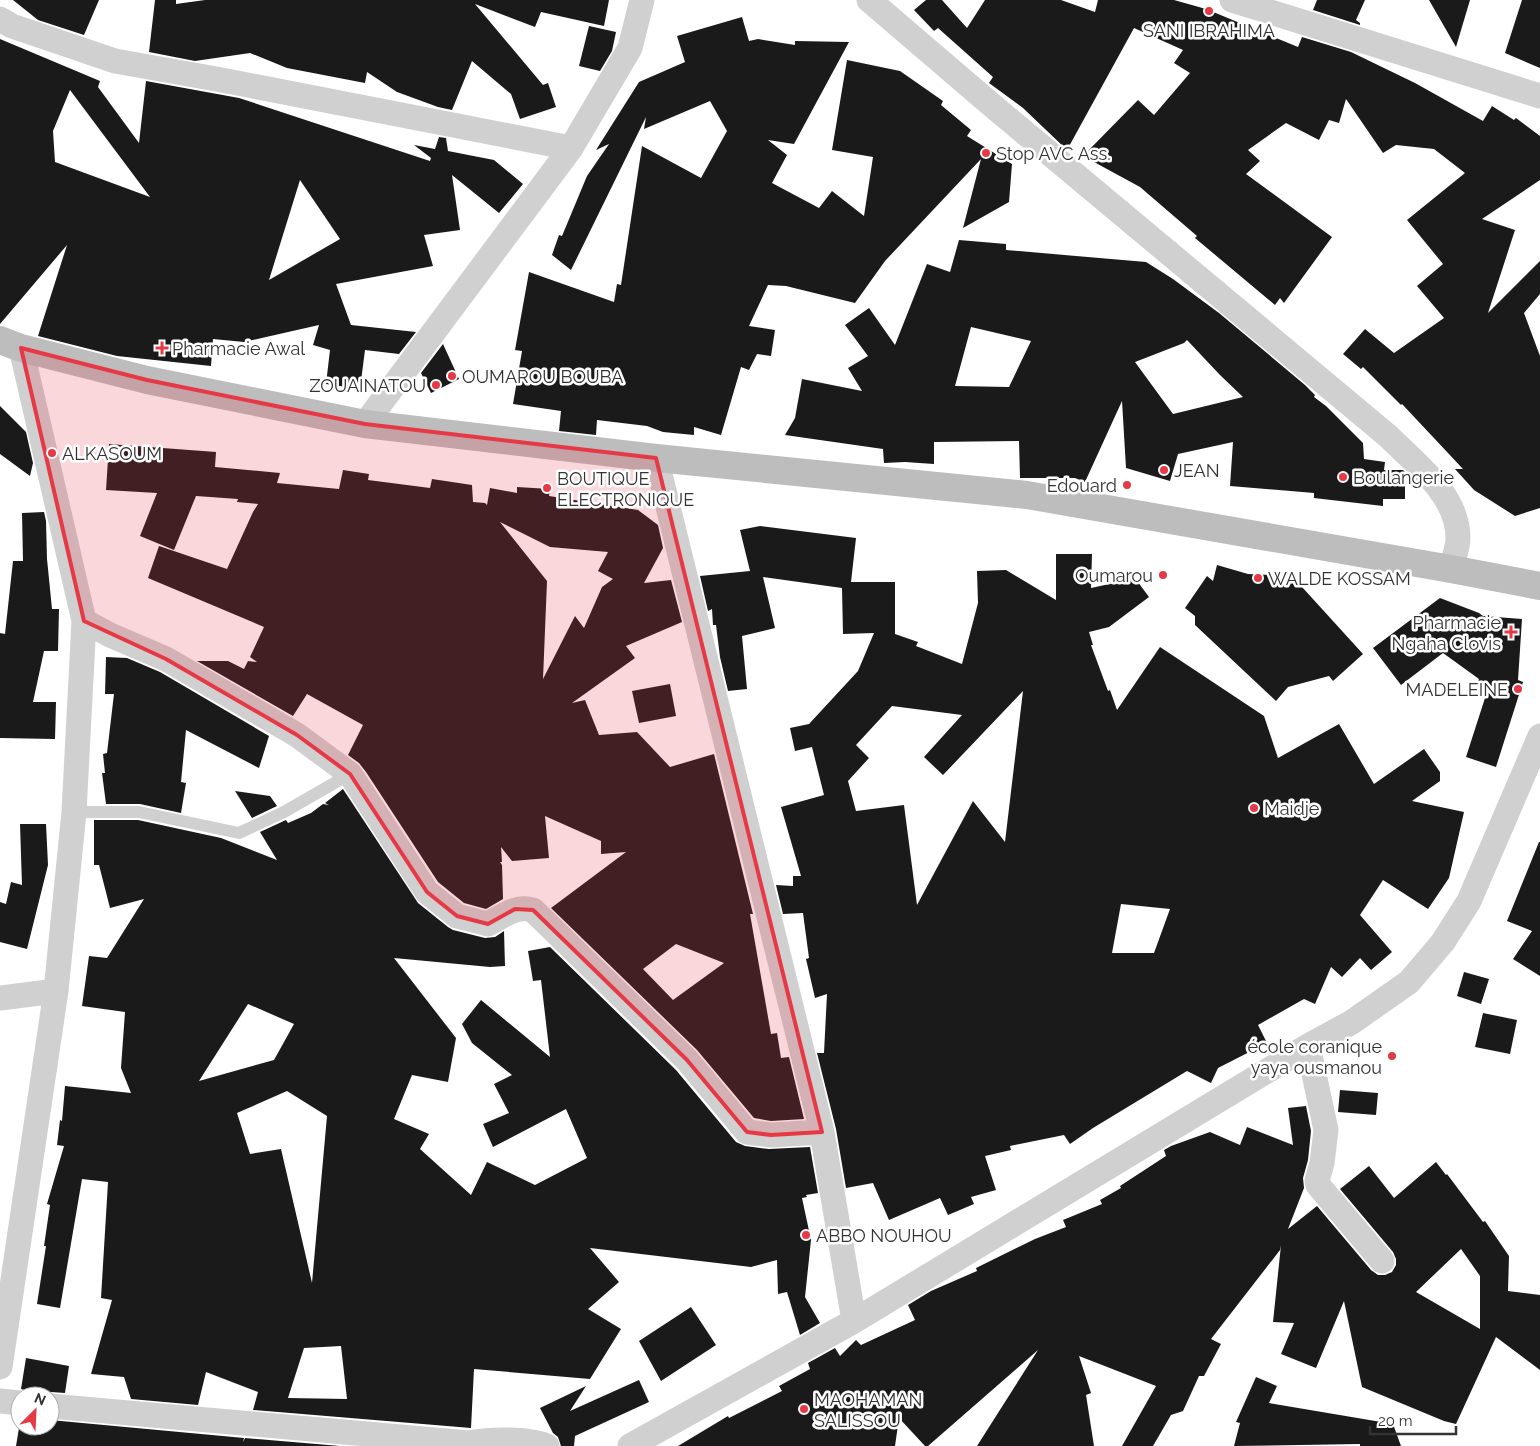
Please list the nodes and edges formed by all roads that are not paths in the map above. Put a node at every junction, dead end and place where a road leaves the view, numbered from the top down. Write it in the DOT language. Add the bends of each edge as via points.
graph roads {
  1 [pos="642,0"];
  2 [pos="869,0"];
  3 [pos="1232,0"];
  4 [pos="0,19"];
  5 [pos="1540,96"];
  6 [pos="571,148"];
  7 [pos="11,344"];
  8 [pos="365,424"];
  9 [pos="656,458"];
  10 [pos="1451,569"];
  11 [pos="1540,586"];
  12 [pos="84,621"];
  13 [pos="1540,736"];
  14 [pos="350,774"];
  15 [pos="74,812"];
  16 [pos="56,991"];
  17 [pos="0,998"];
  18 [pos="1308,1046"];
  19 [pos="822,1132"];
  20 [pos="1382,1261"];
  21 [pos="854,1321"];
  22 [pos="0,1367"];
  23 [pos="60,1407"];
  24 [pos="547,1446"];
  25 [pos="630,1446"];
  1 -- 6 [label="street" via="630,48"];
  2 -- 10 [label="street" via="1388,436 1441,489 1454,515 1458,539"];
  3 -- 5 [label="street"];
  4 -- 6 [label="street" via="115,61"];
  6 -- 8 [label="street"];
  7 -- 8 [label="main road" via="147,380"];
  7 -- 12 [label="street"];
  8 -- 9 [label="main road"];
  9 -- 10 [label="main road" via="1027,495"];
  9 -- 19 [label="street"];
  10 -- 11 [label="main road"];
  12 -- 14 [label="street" via="166,659 297,736"];
  12 -- 15 [label="street"];
  13 -- 18 [label="street" via="1468,901 1443,942 1409,982 1352,1022"];
  14 -- 15 [label="lane" via="284,812 239,833 139,812"];
  14 -- 19 [label="street" via="427,892 457,916 488,924 515,909 533,910 687,1060 746,1132 771,1135"];
  15 -- 16 [label="street"];
  16 -- 17 [label="street"];
  16 -- 22 [label="street"];
  18 -- 20 [label="street" via="1326,1130 1318,1185"];
  18 -- 21 [label="street"];
  19 -- 21 [label="street"];
  21 -- 25 [label="street"];
  23 -- 24 [label="street" via="469,1443 487,1440 538,1442"];
}
